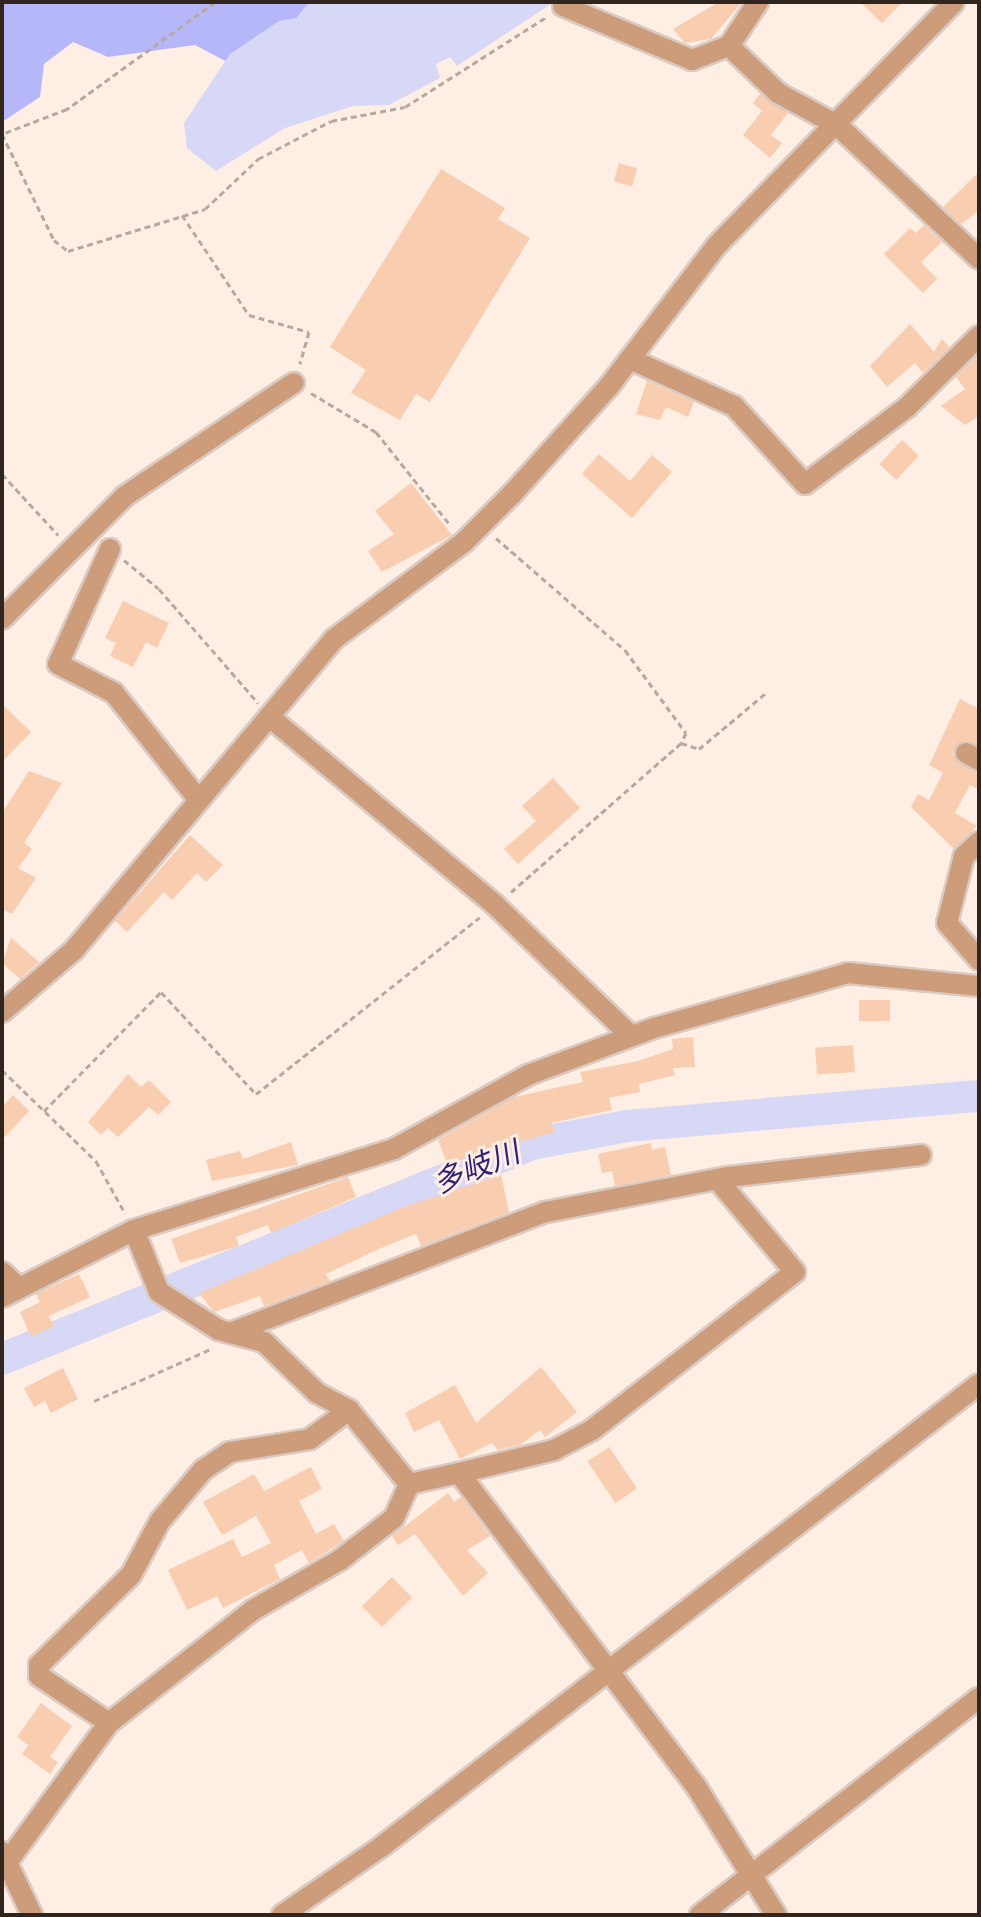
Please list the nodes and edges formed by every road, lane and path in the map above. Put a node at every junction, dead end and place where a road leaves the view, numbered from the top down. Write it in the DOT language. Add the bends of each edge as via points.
graph roads {
  1 [pos="215,2"];
  2 [pos="758,2"];
  3 [pos="954,2"];
  4 [pos="563,6"];
  5 [pos="729,46"];
  6 [pos="837,125"];
  7 [pos="182,215"];
  8 [pos="979,259"];
  9 [pos="979,336"];
  10 [pos="630,359"];
  11 [pos="294,383"];
  12 [pos="2,474"];
  13 [pos="481,525"];
  14 [pos="464,542"];
  15 [pos="69,547"];
  16 [pos="110,549"];
  17 [pos="2,619"];
  18 [pos="768,691"];
  19 [pos="272,719"];
  20 [pos="681,743"];
  21 [pos="198,799"];
  22 [pos="979,842"];
  23 [pos="495,905"];
  24 [pos="979,960"];
  25 [pos="979,986"];
  26 [pos="2,1012"];
  27 [pos="631,1036"];
  28 [pos="2,1070"];
  29 [pos="44,1111"];
  30 [pos="921,1155"];
  31 [pos="717,1179"];
  32 [pos="134,1230"];
  33 [pos="2,1272"];
  34 [pos="10,1292"];
  35 [pos="234,1334"];
  36 [pos="979,1384"];
  37 [pos="94,1401"];
  38 [pos="349,1410"];
  39 [pos="459,1473"];
  40 [pos="409,1484"];
  41 [pos="607,1673"];
  42 [pos="979,1698"];
  43 [pos="109,1723"];
  44 [pos="3,1860"];
  45 [pos="750,1876"];
  46 [pos="32,1915"];
  47 [pos="282,1915"];
  48 [pos="700,1915"];
  49 [pos="776,1915"];
  1 -- 7 [label="path" via="67,109 2,134 54,240 68,251"];
  2 -- 5 [label="street"];
  3 -- 6 [label="street"];
  4 -- 5 [label="street" via="692,60"];
  4 -- 7 [label="path" via="405,107 331,121 294,139 258,159 205,209"];
  5 -- 6 [label="street" via="778,93"];
  6 -- 8 [label="street"];
  6 -- 10 [label="street" via="717,245"];
  7 -- 11 [label="path" via="249,315 309,332"];
  9 -- 10 [label="street" via="907,407 805,484 734,406"];
  10 -- 13 [label="street"];
  11 -- 14 [label="path" via="376,432"];
  11 -- 15 [label="street" via="125,496"];
  12 -- 15 [label="path"];
  13 -- 14 [label="street"];
  13 -- 20 [label="path" via="625,650 686,733"];
  14 -- 19 [label="street" via="334,639"];
  15 -- 17 [label="street"];
  16 -- 19 [label="path" via="159,589"];
  16 -- 21 [label="street" via="58,664 114,693"];
  18 -- 20 [label="path" via="699,749"];
  19 -- 21 [label="street"];
  19 -- 23 [label="street"];
  20 -- 23 [label="path"];
  21 -- 26 [label="street" via="74,950"];
  22 -- 24 [label="street" via="964,856 947,923"];
  23 -- 27 [label="street"];
  23 -- 29 [label="path" via="256,1094 161,992"];
  25 -- 27 [label="street" via="950,977 848,973"];
  27 -- 32 [label="street" via="528,1075 394,1149"];
  28 -- 29 [label="path"];
  29 -- 32 [label="path" via="96,1161"];
  30 -- 31 [label="street"];
  31 -- 35 [label="street" via="546,1212"];
  31 -- 39 [label="street" via="795,1272 592,1430 554,1450"];
  32 -- 34 [label="street"];
  32 -- 35 [label="street" via="159,1292"];
  33 -- 34 [label="street"];
  35 -- 37 [label="path"];
  35 -- 38 [label="street" via="264,1342 317,1393"];
  36 -- 41 [label="street"];
  38 -- 40 [label="street"];
  38 -- 43 [label="street" via="310,1439 230,1452 203,1470 160,1521 131,1575 39,1665 39,1676"];
  39 -- 40 [label="street"];
  39 -- 41 [label="street"];
  40 -- 43 [label="street" via="394,1518 340,1560 253,1610"];
  41 -- 45 [label="street" via="697,1788"];
  41 -- 47 [label="street"];
  42 -- 45 [label="street"];
  43 -- 44 [label="street"];
  44 -- 46 [label="street"];
  45 -- 48 [label="street"];
  45 -- 49 [label="street"];
}
